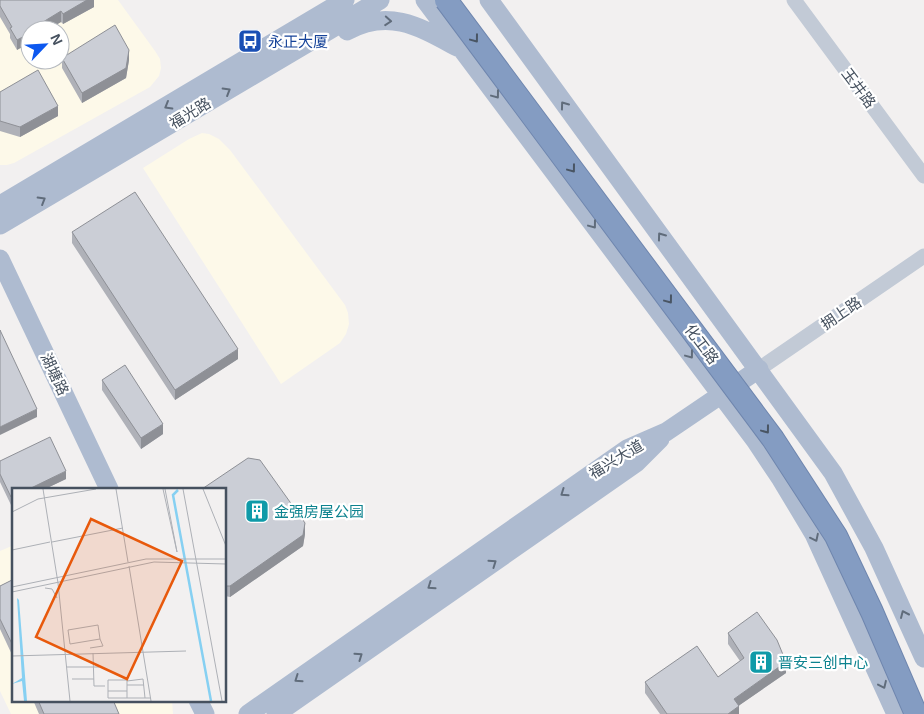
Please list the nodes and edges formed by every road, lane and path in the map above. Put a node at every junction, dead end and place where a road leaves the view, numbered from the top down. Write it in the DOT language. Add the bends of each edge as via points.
graph roads {
  1 [pos="331,0"];
  2 [pos="345,0"];
  3 [pos="380,0"];
  4 [pos="425,0"];
  5 [pos="446,0"];
  6 [pos="465,0"];
  7 [pos="489,0"];
  8 [pos="498,0"];
  9 [pos="794,0"];
  10 [pos="310,21"];
  11 [pos="520,44"];
  12 [pos="464,51"];
  13 [pos="262,70"];
  14 [pos="924,176"];
  15 [pos="0,205"];
  16 [pos="0,225"];
  17 [pos="924,256"];
  18 [pos="0,259"];
  19 [pos="0,284"];
  20 [pos="758,369"];
  21 [pos="720,396"];
  22 [pos="666,432"];
  23 [pos="98,488"];
  24 [pos="109,488"];
  25 [pos="924,658"];
  26 [pos="924,695"];
  27 [pos="199,702"];
  28 [pos="211,702"];
  29 [pos="205,714"];
  30 [pos="216,714"];
  31 [pos="248,714"];
  32 [pos="276,714"];
  33 [pos="896,714"];
  34 [pos="916,714"];
  1 -- 10 [label="main road"];
  2 -- 10 [label="main road, 福光路"];
  3 -- 13 [label="main road, 福光路"];
  4 -- 12 [label="main road"];
  5 -- 34 [label="highway, 化工路, one-way, bridge" via="773,439 836,536"];
  6 -- 26 [label="highway, 化工路" via="786,430 848,529"];
  7 -- 11 [label="main road"];
  8 -- 11 [label="main road"];
  9 -- 14 [label="street, 玉井路"];
  10 -- 15 [label="main road, 福光路, one-way"];
  20 -- 11 [label="main road, one-way"];
  13 -- 12 [label="main road, one-way" via="331,41 360,24 376,21 415,26"];
  12 -- 21 [label="main road, one-way"];
  16 -- 13 [label="main road, 福光路, one-way"];
  17 -- 20 [label="street, 拥上路"];
  18 -- 24 [label="main road, 湖塘路"];
  19 -- 23 [label="main road, 湖塘路"];
  20 -- 21 [label="main road"];
  25 -- 20 [label="main road, one-way" via="874,548 833,473"];
  21 -- 22 [label="main road"];
  21 -- 33 [label="main road, one-way" via="755,440 814,534"];
  22 -- 31 [label="main road, 福兴大道, one-way" via="627,449"];
  32 -- 22 [label="main road, 福兴大道, one-way" via="636,464"];
  27 -- 29 [label="main road"];
  28 -- 30 [label="main road"];
}
